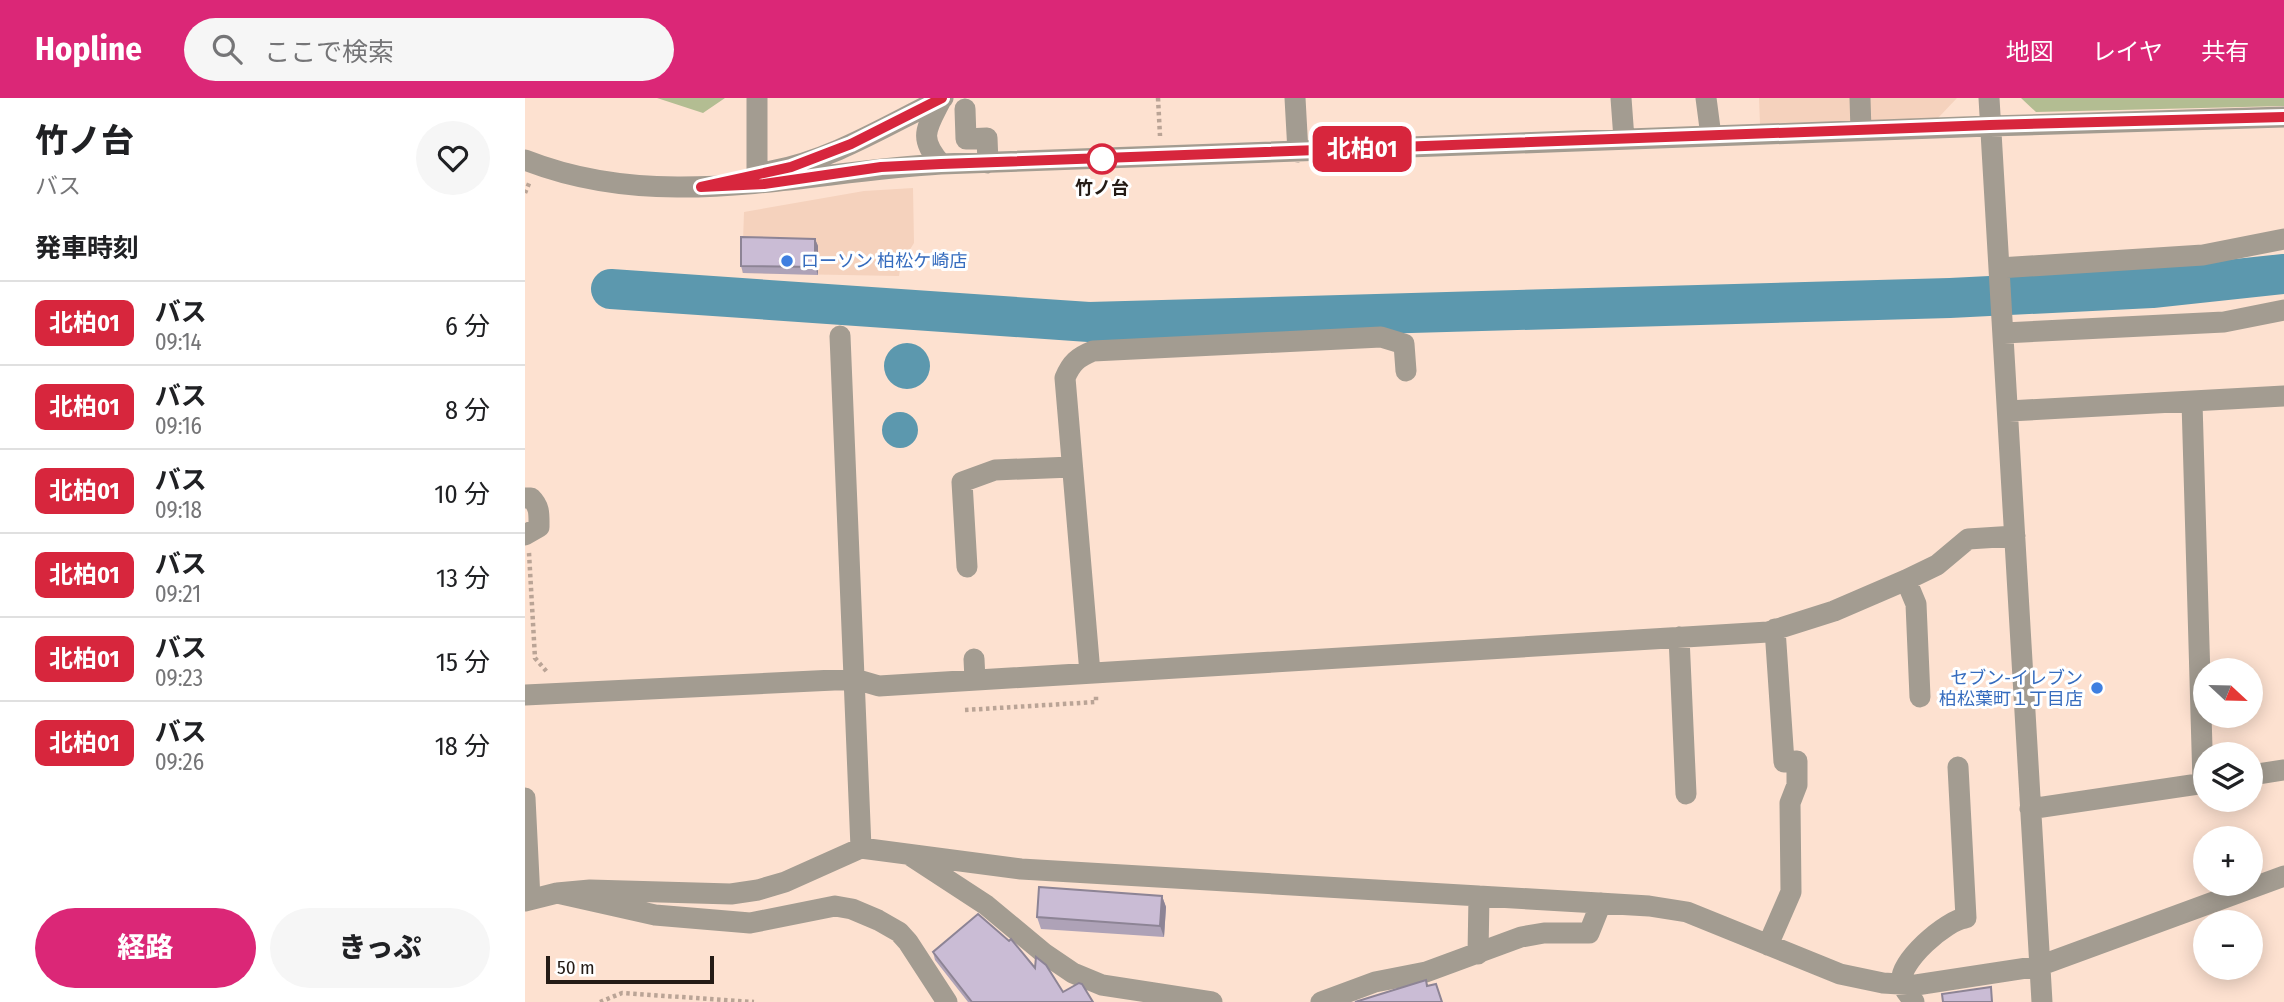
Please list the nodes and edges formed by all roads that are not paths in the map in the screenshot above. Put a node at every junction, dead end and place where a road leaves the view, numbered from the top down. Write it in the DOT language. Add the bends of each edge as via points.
graph roads {
  1 [pos="757,98"];
  2 [pos="942,98"];
  3 [pos="1295,98"];
  4 [pos="1621,98"];
  5 [pos="1706,98"];
  6 [pos="1860,98"];
  7 [pos="1989,98"];
  8 [pos="965,108"];
  9 [pos="2284,117"];
  10 [pos="1990,125"];
  11 [pos="1861,131"];
  12 [pos="1711,136"];
  13 [pos="1623,139"];
  14 [pos="1298,152"];
  15 [pos="525,160"];
  16 [pos="988,163"];
  17 [pos="941,164"];
  18 [pos="757,174"];
  19 [pos="701,187"];
  20 [pos="2284,239"];
  21 [pos="1999,273"];
  22 [pos="2284,310"];
  23 [pos="2003,326"];
  24 [pos="840,336"];
  25 [pos="1406,371"];
  26 [pos="2284,396"];
  27 [pos="2192,402"];
  28 [pos="2009,411"];
  29 [pos="1072,467"];
  30 [pos="525,498"];
  31 [pos="526,535"];
  32 [pos="2015,536"];
  33 [pos="967,566"];
  34 [pos="1906,580"];
  35 [pos="1775,629"];
  36 [pos="1679,637"];
  37 [pos="974,659"];
  38 [pos="855,679"];
  39 [pos="975,680"];
  40 [pos="1093,681"];
  41 [pos="525,695"];
  42 [pos="1920,696"];
  43 [pos="2203,742"];
  44 [pos="1958,767"];
  45 [pos="2284,769"];
  46 [pos="2263,773"];
  47 [pos="2193,785"];
  48 [pos="1686,794"];
  49 [pos="525,798"];
  50 [pos="2030,810"];
  51 [pos="861,848"];
  52 [pos="906,853"];
  53 [pos="2284,876"];
  54 [pos="557,893"];
  55 [pos="1479,895"];
  56 [pos="528,900"];
  57 [pos="1601,903"];
  58 [pos="1768,945"];
  59 [pos="1478,954"];
  60 [pos="2039,966"];
  61 [pos="1902,984"];
  62 [pos="947,1002"];
  63 [pos="1212,1002"];
  64 [pos="1321,1002"];
  65 [pos="1915,1002"];
  66 [pos="2042,1002"];
  1 -- 18 [label="street"];
  2 -- 17 [label="street" via="926,135 929,150"];
  2 -- 18 [label="street" via="851,144 791,167"];
  3 -- 14 [label="street"];
  4 -- 13 [label="street"];
  5 -- 12 [label="street"];
  6 -- 11 [label="street"];
  7 -- 10 [label="street"];
  8 -- 16 [label="street" via="966,139 987,138"];
  9 -- 10 [label="street"];
  10 -- 11 [label="street"];
  10 -- 21 [label="street"];
  11 -- 12 [label="street"];
  12 -- 13 [label="street"];
  13 -- 14 [label="street"];
  14 -- 16 [label="street"];
  15 -- 19 [label="street" via="629,186"];
  16 -- 17 [label="street"];
  17 -- 19 [label="street"];
  18 -- 19 [label="street"];
  20 -- 21 [label="street" via="2203,255"];
  21 -- 23 [label="street"];
  22 -- 23 [label="street" via="2224,323"];
  23 -- 28 [label="street"];
  24 -- 38 [label="street"];
  25 -- 29 [label="street" via="1404,344 1381,337 1093,351 1079,357 1065,378"];
  26 -- 27 [label="street"];
  27 -- 28 [label="street"];
  27 -- 43 [label="street"];
  28 -- 32 [label="street"];
  29 -- 33 [label="street" via="995,470 962,482"];
  29 -- 40 [label="street"];
  30 -- 31 [label="street" via="538,506 539,527"];
  32 -- 34 [label="street" via="1968,539 1937,565"];
  32 -- 50 [label="street"];
  34 -- 35 [label="street" via="1834,611"];
  34 -- 42 [label="street" via="1916,604"];
  35 -- 36 [label="street"];
  35 -- 58 [label="street" via="1784,762 1797,761 1797,785 1790,803 1790,892"];
  36 -- 40 [label="street"];
  36 -- 48 [label="street"];
  37 -- 39 [label="street"];
  38 -- 39 [label="street" via="879,686"];
  38 -- 41 [label="street"];
  38 -- 51 [label="street"];
  39 -- 40 [label="street"];
  44 -- 61 [label="street" via="1966,918 1958,918 1930,936 1902,973"];
  45 -- 46 [label="street"];
  47 -- 50 [label="street"];
  49 -- 56 [label="street"];
  50 -- 60 [label="street"];
  51 -- 52 [label="street"];
  51 -- 54 [label="street" via="785,882 731,894"];
  52 -- 55 [label="street" via="1021,869"];
  52 -- 63 [label="street" via="986,905 1073,973 1102,985"];
  53 -- 60 [label="street"];
  54 -- 56 [label="street"];
  54 -- 62 [label="street" via="655,915 712,921 750,923 835,906 852,909 899,932"];
  55 -- 57 [label="street"];
  55 -- 59 [label="street"];
  57 -- 58 [label="street" via="1687,912"];
  57 -- 59 [label="street" via="1589,933 1521,937"];
  58 -- 61 [label="street" via="1840,974"];
  59 -- 64 [label="street"];
  60 -- 61 [label="street"];
  60 -- 66 [label="street"];
  61 -- 65 [label="street"];
}
